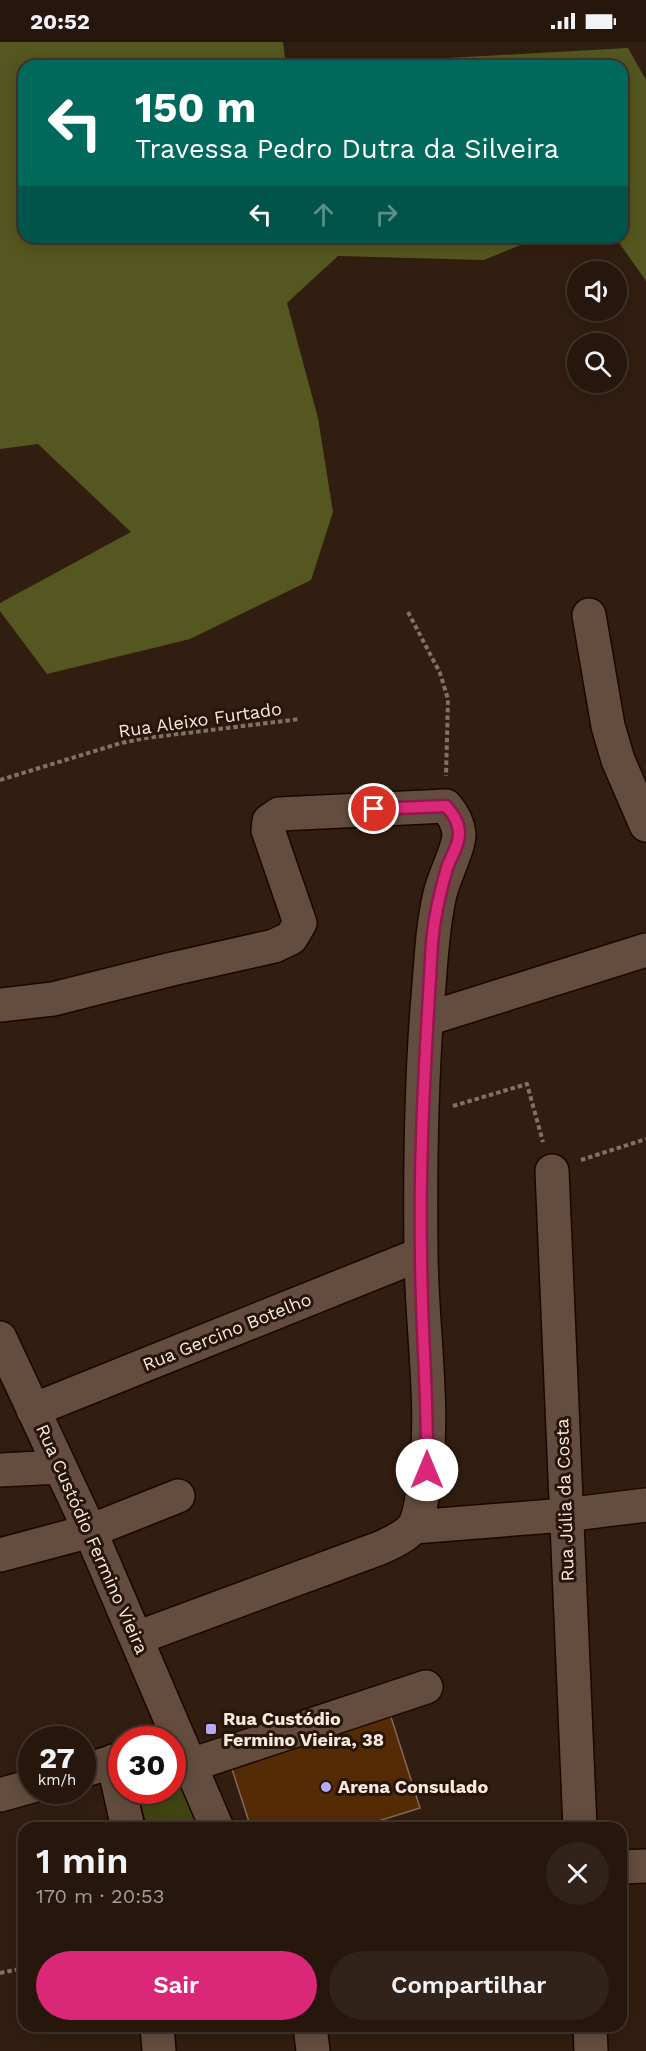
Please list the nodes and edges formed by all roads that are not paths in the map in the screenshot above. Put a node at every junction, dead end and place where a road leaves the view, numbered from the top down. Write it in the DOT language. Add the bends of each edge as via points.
graph roads {
  1 [pos="590,615"];
  2 [pos="646,825"];
  3 [pos="646,950"];
  4 [pos="0,1005"];
  5 [pos="427,1019"];
  6 [pos="552,1171"];
  7 [pos="421,1254"];
  8 [pos="0,1338"];
  9 [pos="33,1410"];
  10 [pos="60,1467"];
  11 [pos="0,1470"];
  12 [pos="178,1496"];
  13 [pos="646,1505"];
  14 [pos="565,1515"];
  15 [pos="413,1527"];
  16 [pos="90,1532"];
  17 [pos="0,1555"];
  18 [pos="137,1638"];
  19 [pos="426,1687"];
  20 [pos="172,1726"];
  21 [pos="186,1749"];
  22 [pos="186,1759"];
  23 [pos="18,1790"];
  24 [pos="0,1795"];
  25 [pos="124,1804"];
  26 [pos="127,1822"];
  27 [pos="214,1822"];
  28 [pos="580,1822"];
  29 [pos="646,1866"];
  30 [pos="627,1867"];
  31 [pos="157,2032"];
  32 [pos="311,2032"];
  33 [pos="590,2032"];
  34 [pos="159,2051"];
  35 [pos="313,2051"];
  36 [pos="591,2051"];
  1 -- 2 [label="street" via="608,726"];
  3 -- 5 [label="street"];
  4 -- 5 [label="street" via="53,999 274,946 291,938 300,923 268,830 269,821 279,814 446,806 456,818 458,843 440,894"];
  5 -- 7 [label="street"];
  6 -- 14 [label="street, Rua Júlia da Costa"];
  7 -- 9 [label="street, Rua Gercino Botelho"];
  7 -- 15 [label="street" via="427,1470"];
  8 -- 9 [label="street, Rua Custódio Fermino Vieira"];
  9 -- 10 [label="street, Rua Custódio Fermino Vieira"];
  10 -- 11 [label="street"];
  10 -- 16 [label="street, Rua Custódio Fermino Vieira"];
  12 -- 16 [label="street"];
  13 -- 14 [label="street"];
  14 -- 15 [label="street"];
  14 -- 28 [label="street, Rua Júlia da Costa"];
  15 -- 18 [label="street" via="380,1548"];
  16 -- 17 [label="street"];
  16 -- 18 [label="street, Rua Custódio Fermino Vieira"];
  18 -- 20 [label="street, Rua Custódio Fermino Vieira"];
  19 -- 21 [label="street"];
  22 -- 27 [label="street, Rua Custódio Fermino Vieira"];
  23 -- 24 [label="street"];
  25 -- 26 [label="street"];
  29 -- 30 [label="street"];
  31 -- 34 [label="street"];
  32 -- 35 [label="street"];
  33 -- 36 [label="street"];
}
